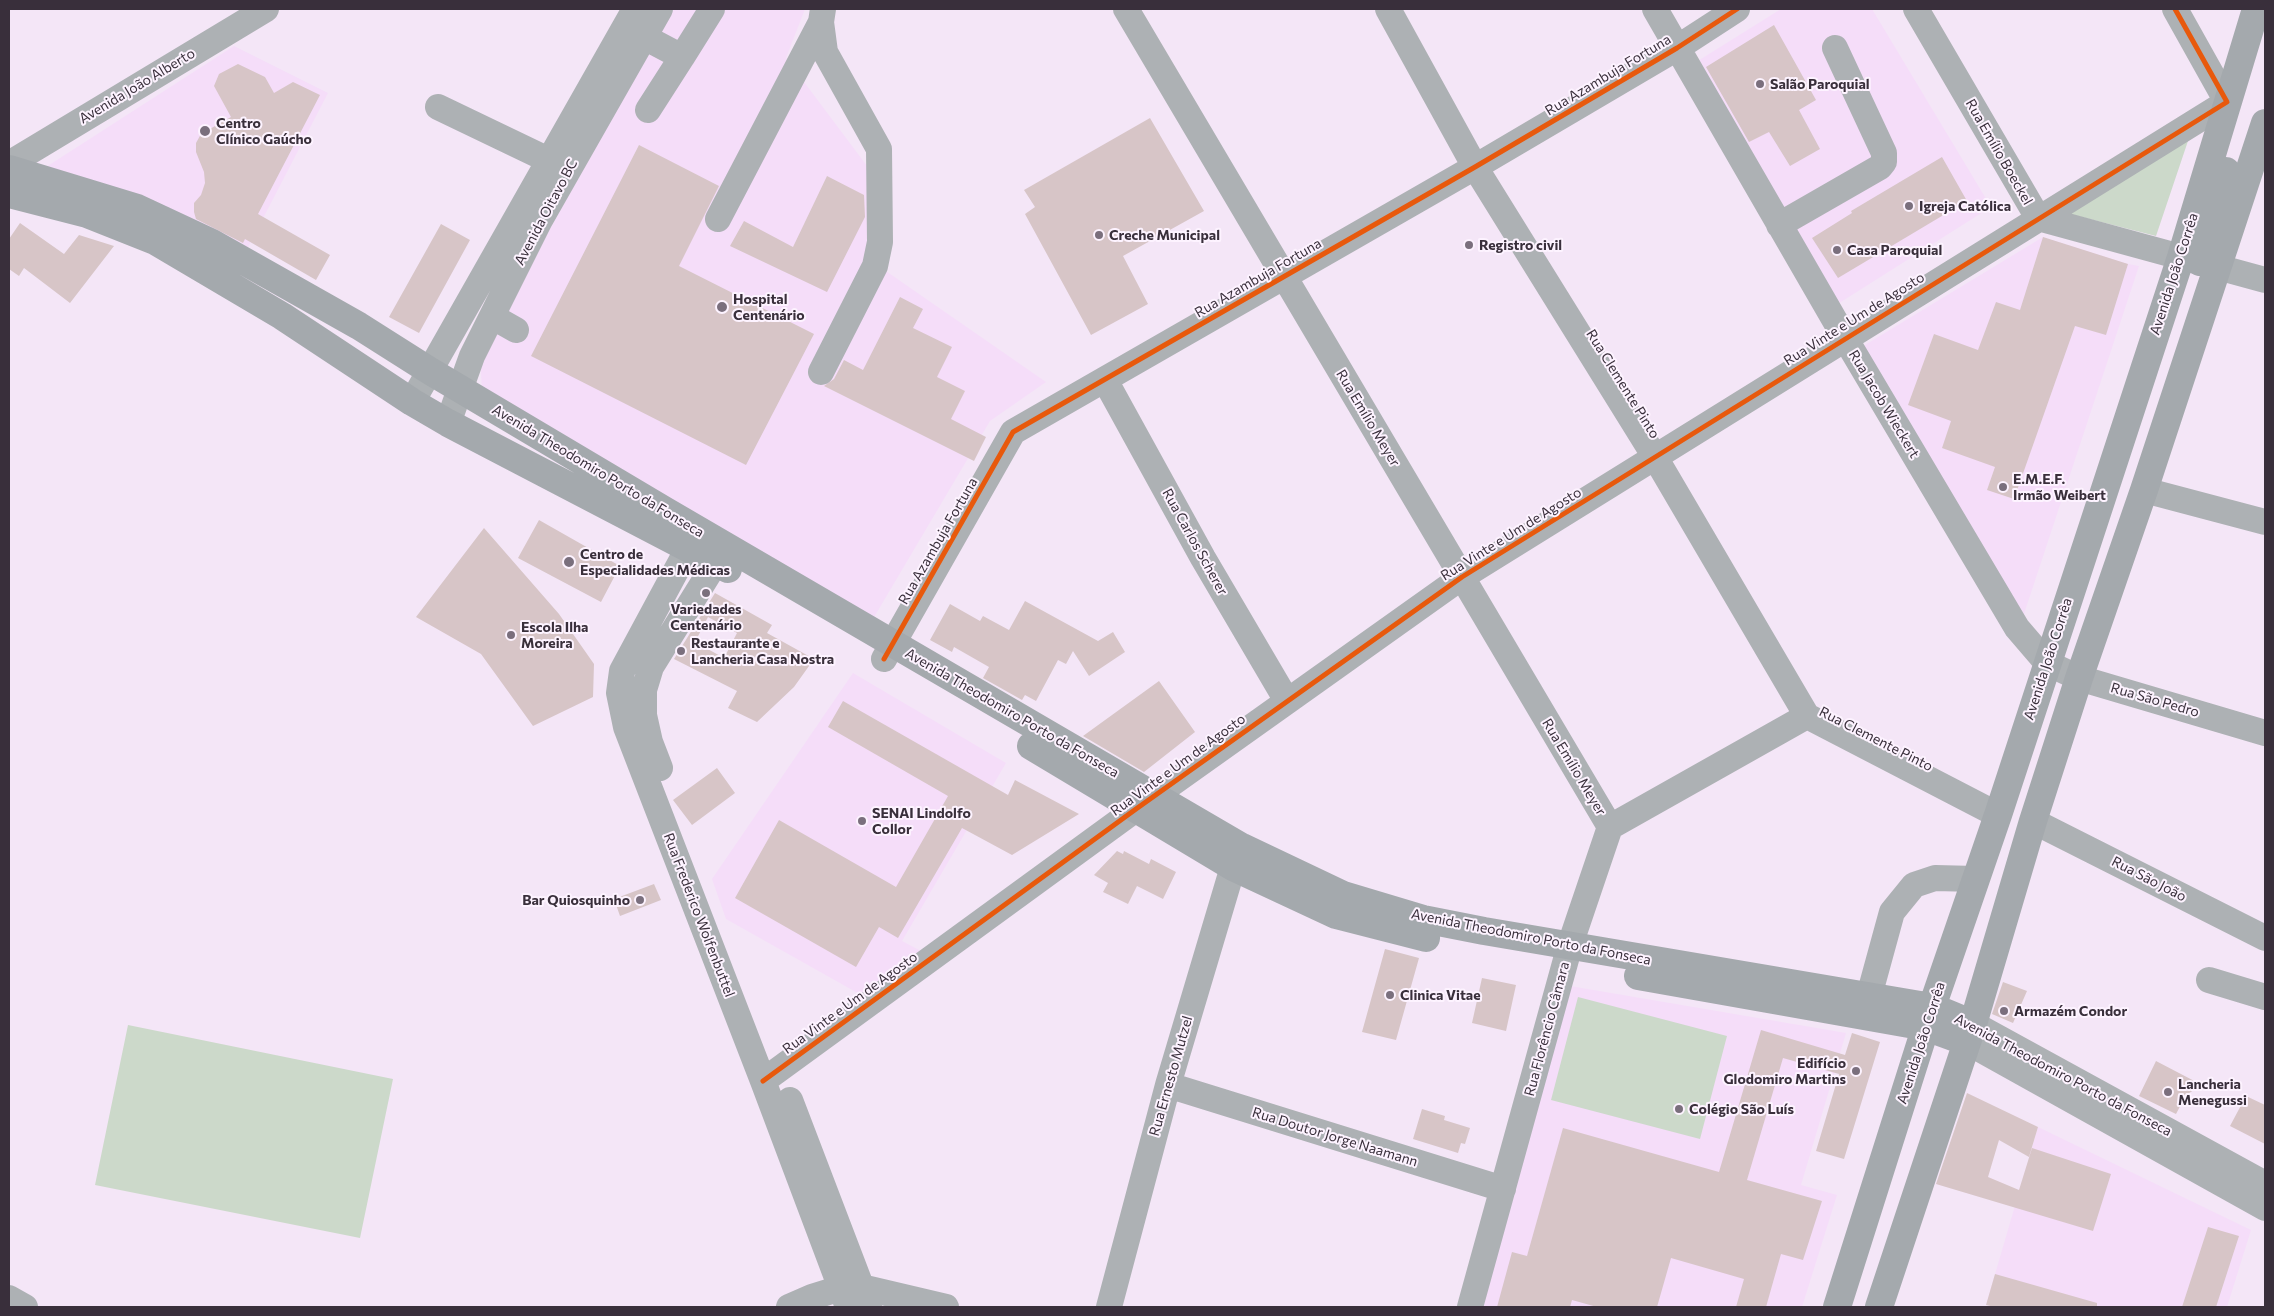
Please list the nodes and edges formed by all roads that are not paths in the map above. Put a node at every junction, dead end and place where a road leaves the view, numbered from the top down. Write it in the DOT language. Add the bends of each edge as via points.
graph roads {
  1 [pos="660,9"];
  2 [pos="712,9"];
  3 [pos="1126,9"];
  4 [pos="1388,9"];
  5 [pos="1655,9"];
  6 [pos="1737,9"];
  7 [pos="1916,9"];
  8 [pos="2175,9"];
  9 [pos="2256,9"];
  10 [pos="252,12"];
  11 [pos="822,15"];
  12 [pos="634,24"];
  13 [pos="1677,48"];
  14 [pos="1835,48"];
  15 [pos="682,57"];
  16 [pos="438,107"];
  17 [pos="648,110"];
  18 [pos="2224,112"];
  19 [pos="2265,123"];
  20 [pos="9,164"];
  21 [pos="558,165"];
  22 [pos="1475,166"];
  23 [pos="9,170"];
  24 [pos="9,194"];
  25 [pos="91,204"];
  26 [pos="2038,218"];
  27 [pos="718,219"];
  28 [pos="1779,225"];
  29 [pos="165,233"];
  30 [pos="236,257"];
  31 [pos="2199,262"];
  32 [pos="1283,275"];
  33 [pos="2265,280"];
  34 [pos="222,281"];
  35 [pos="296,290"];
  36 [pos="282,316"];
  37 [pos="493,317"];
  38 [pos="516,330"];
  39 [pos="1844,338"];
  40 [pos="430,372"];
  41 [pos="821,372"];
  42 [pos="1105,380"];
  43 [pos="460,390"];
  44 [pos="412,402"];
  45 [pos="448,423"];
  46 [pos="1655,457"];
  47 [pos="578,460"];
  48 [pos="564,483"];
  49 [pos="2144,490"];
  50 [pos="2265,522"];
  51 [pos="693,538"];
  52 [pos="721,554"];
  53 [pos="1462,577"];
  54 [pos="888,651"];
  55 [pos="2064,671"];
  56 [pos="1288,701"];
  57 [pos="1807,716"];
  58 [pos="2265,733"];
  59 [pos="1145,803"];
  60 [pos="1998,815"];
  61 [pos="2033,821"];
  62 [pos="1610,827"];
  63 [pos="1237,857"];
  64 [pos="693,876"];
  65 [pos="1976,879"];
  66 [pos="2265,938"];
  67 [pos="1568,954"];
  68 [pos="2209,980"];
  69 [pos="1780,991"];
  70 [pos="1869,996"];
  71 [pos="2265,996"];
  72 [pos="1929,1017"];
  73 [pos="1970,1033"];
  74 [pos="771,1075"];
  75 [pos="1168,1085"];
  76 [pos="2265,1184"];
  77 [pos="1503,1188"];
  78 [pos="2265,1208"];
  79 [pos="855,1297"];
  80 [pos="9,1298"];
  81 [pos="25,1307"];
  82 [pos="789,1307"];
  83 [pos="946,1307"];
  84 [pos="1109,1307"];
  85 [pos="1470,1307"];
  86 [pos="1837,1307"];
  87 [pos="1880,1307"];
  1 -- 12 [label="street, Avenida Oitavo BC"];
  2 -- 15 [label="street"];
  3 -- 32 [label="street, Rua Emílio Meyer"];
  4 -- 22 [label="street, Rua Clemente Pinto"];
  5 -- 13 [label="street, Rua Jacob Wieckert"];
  6 -- 13 [label="street, Rua Azambuja Fortuna"];
  7 -- 26 [label="street, Rua Emílio Boeckel"];
  8 -- 18 [label="street"];
  9 -- 18 [label="main road, Avenida João Corrêa"];
  10 -- 20 [label="street, Avenida João Alberto"];
  11 -- 27 [label="street"];
  11 -- 41 [label="street" via="826,52 879,149 880,233 875,266"];
  12 -- 15 [label="street"];
  12 -- 21 [label="street, Avenida Oitavo BC"];
  13 -- 22 [label="street, Rua Azambuja Fortuna"];
  13 -- 28 [label="street, Rua Jacob Wieckert"];
  14 -- 28 [label="street" via="1884,153 1884,162"];
  15 -- 17 [label="street"];
  16 -- 21 [label="street"];
  18 -- 26 [label="street, Rua Vinte e Um de Agosto"];
  18 -- 31 [label="main road, Avenida João Corrêa"];
  19 -- 31 [label="main road, Avenida João Corrêa"];
  21 -- 37 [label="street, Avenida Oitavo BC" via="540,220"];
  21 -- 40 [label="street, Avenida Oitavo BC"];
  22 -- 32 [label="street, Rua Azambuja Fortuna"];
  22 -- 46 [label="street, Rua Clemente Pinto"];
  23 -- 25 [label="main road, Avenida Theodomiro Porto da Fonseca"];
  24 -- 25 [label="main road, Avenida Theodomiro Porto da Fonseca"];
  25 -- 29 [label="main road, Avenida Theodomiro Porto da Fonseca"];
  26 -- 31 [label="street, Rua Emílio Boeckel"];
  26 -- 39 [label="street, Rua Vinte e Um de Agosto"];
  28 -- 39 [label="street, Rua Jacob Wieckert"];
  29 -- 30 [label="main road, Avenida Theodomiro Porto da Fonseca"];
  29 -- 34 [label="main road, Avenida Theodomiro Porto da Fonseca"];
  30 -- 34 [label="main road"];
  30 -- 35 [label="main road, Avenida Theodomiro Porto da Fonseca"];
  31 -- 33 [label="street, Rua Emílio Boeckel"];
  31 -- 49 [label="main road, Avenida João Corrêa"];
  31 -- 55 [label="main road, Avenida João Corrêa"];
  32 -- 42 [label="street, Rua Azambuja Fortuna"];
  32 -- 53 [label="street, Rua Emílio Meyer"];
  34 -- 36 [label="main road, Avenida Theodomiro Porto da Fonseca"];
  35 -- 36 [label="main road"];
  35 -- 40 [label="main road, Avenida Theodomiro Porto da Fonseca"];
  36 -- 44 [label="main road, Avenida Theodomiro Porto da Fonseca"];
  37 -- 38 [label="street"];
  37 -- 43 [label="street, Avenida Oitavo BC" via="472,356"];
  39 -- 46 [label="street, Rua Vinte e Um de Agosto"];
  39 -- 55 [label="street, Rua Jacob Wieckert" via="2017,628"];
  40 -- 43 [label="main road, Avenida Theodomiro Porto da Fonseca"];
  40 -- 44 [label="street, Avenida Oitavo BC"];
  42 -- 54 [label="street, Rua Azambuja Fortuna" via="1013,432"];
  42 -- 56 [label="street, Rua Carlos Scherer" via="1203,558"];
  43 -- 45 [label="street, Avenida Oitavo BC"];
  43 -- 47 [label="main road, Avenida Theodomiro Porto da Fonseca"];
  44 -- 45 [label="main road, Avenida Theodomiro Porto da Fonseca"];
  45 -- 48 [label="main road, Avenida Theodomiro Porto da Fonseca"];
  46 -- 53 [label="street, Rua Vinte e Um de Agosto"];
  46 -- 57 [label="street, Rua Clemente Pinto"];
  47 -- 48 [label="main road"];
  47 -- 51 [label="main road, Avenida Theodomiro Porto da Fonseca"];
  48 -- 51 [label="main road, Avenida Theodomiro Porto da Fonseca"];
  49 -- 50 [label="street"];
  49 -- 55 [label="main road, Avenida João Corrêa"];
  51 -- 52 [label="main road, Avenida Theodomiro Porto da Fonseca"];
  51 -- 64 [label="street, Rua Frederico Wolfenbuttel" via="622,671 619,693 626,727"];
  52 -- 54 [label="main road, Avenida Theodomiro Porto da Fonseca"];
  52 -- 64 [label="street, Rua Frederico Wolfenbuttel" via="651,668 644,690 644,715 650,742"];
  53 -- 56 [label="street, Rua Vinte e Um de Agosto"];
  53 -- 62 [label="street, Rua Emílio Meyer"];
  54 -- 59 [label="main road, Avenida Theodomiro Porto da Fonseca"];
  55 -- 58 [label="street, Rua São Pedro"];
  55 -- 60 [label="main road, Avenida João Corrêa"];
  55 -- 61 [label="main road, Avenida João Corrêa"];
  56 -- 59 [label="street, Rua Vinte e Um de Agosto"];
  57 -- 60 [label="street, Rua Clemente Pinto"];
  57 -- 62 [label="street"];
  59 -- 63 [label="main road, Avenida Theodomiro Porto da Fonseca"];
  59 -- 74 [label="street, Rua Vinte e Um de Agosto"];
  60 -- 65 [label="main road, Avenida João Corrêa"];
  61 -- 66 [label="street, Rua São João"];
  61 -- 73 [label="main road, Avenida João Corrêa"];
  62 -- 67 [label="street, Rua Florêncio Câmara"];
  63 -- 67 [label="main road, Avenida Theodomiro Porto da Fonseca" via="1336,915"];
  63 -- 75 [label="street, Rua Ernesto Mutzel"];
  64 -- 74 [label="street, Rua Frederico Wolfenbuttel"];
  65 -- 70 [label="street" via="1935,878 1914,885 1892,912"];
  65 -- 72 [label="main road, Avenida João Corrêa"];
  67 -- 69 [label="main road, Avenida Theodomiro Porto da Fonseca"];
  67 -- 77 [label="street, Rua Florêncio Câmara"];
  68 -- 71 [label="street"];
  69 -- 70 [label="main road, Avenida Theodomiro Porto da Fonseca"];
  69 -- 72 [label="main road, Avenida Theodomiro Porto da Fonseca"];
  70 -- 72 [label="main road, Avenida Theodomiro Porto da Fonseca"];
  72 -- 73 [label="main road, Avenida Theodomiro Porto da Fonseca"];
  72 -- 86 [label="main road, Avenida João Corrêa"];
  73 -- 76 [label="street, Avenida Theodomiro Porto da Fonseca"];
  73 -- 78 [label="street, Avenida Theodomiro Porto da Fonseca"];
  73 -- 87 [label="main road, Avenida João Corrêa"];
  74 -- 79 [label="street, Rua Frederico Wolfenbuttel"];
  75 -- 77 [label="street, Rua Doutor Jorge Naamann"];
  75 -- 84 [label="street, Rua Ernesto Mutzel"];
  77 -- 85 [label="street, Rua Florêncio Câmara"];
  79 -- 82 [label="street" via="812,1297"];
  79 -- 83 [label="street"];
  80 -- 81 [label="street"];
}
